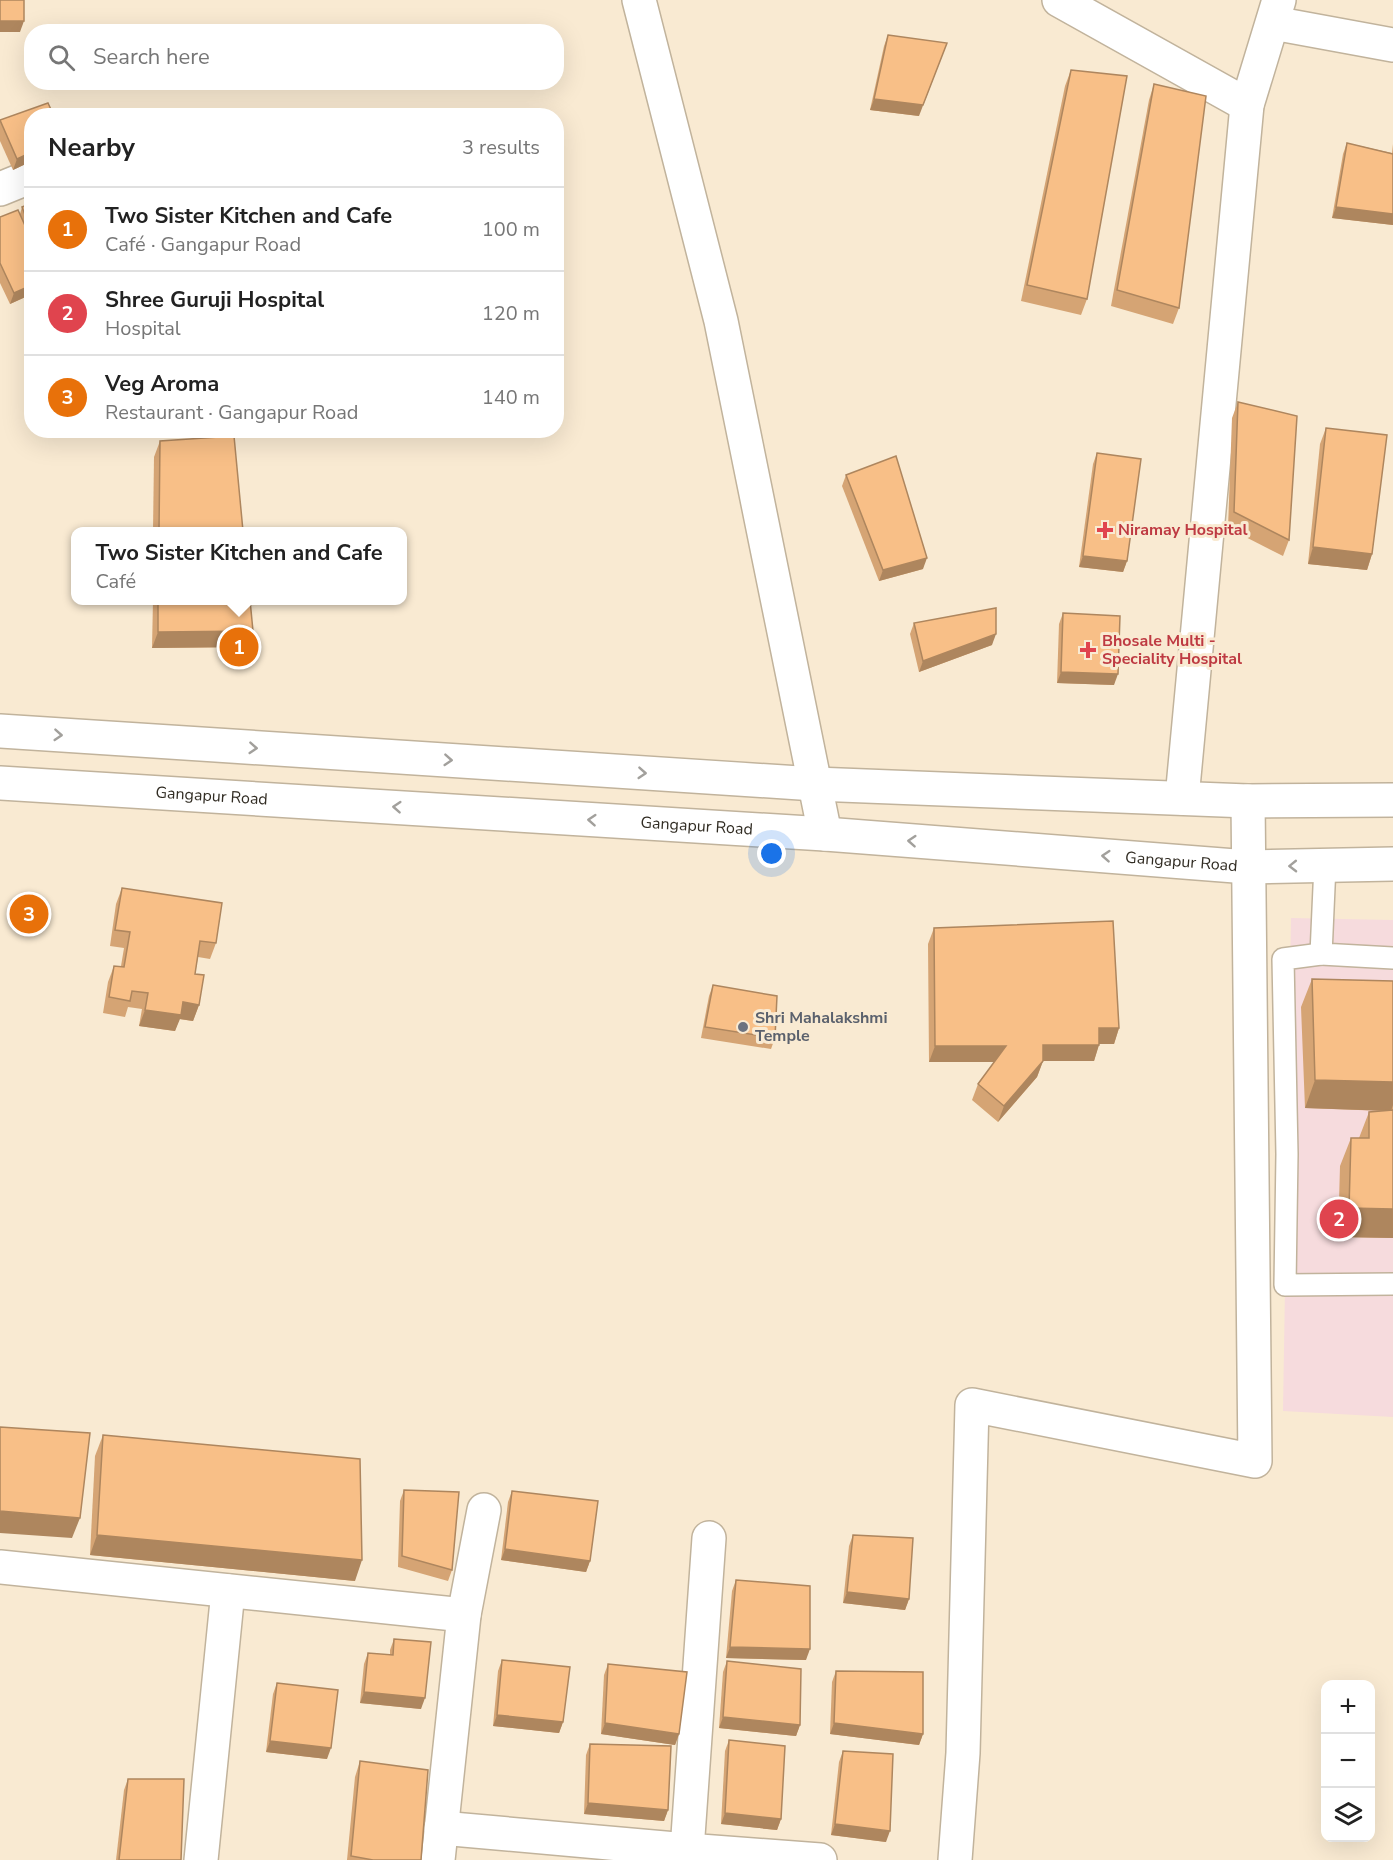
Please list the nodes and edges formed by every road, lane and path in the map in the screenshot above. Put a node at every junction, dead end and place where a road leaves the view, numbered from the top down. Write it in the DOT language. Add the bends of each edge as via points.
graph roads {
  1 [pos="639,0"];
  2 [pos="1059,0"];
  3 [pos="1276,12"];
  4 [pos="1393,45"];
  5 [pos="1247,105"];
  6 [pos="24,179"];
  7 [pos="0,189"];
  8 [pos="0,731"];
  9 [pos="0,783"];
  10 [pos="815,784"];
  11 [pos="1182,798"];
  12 [pos="1393,800"];
  13 [pos="1248,801"];
  14 [pos="825,834"];
  15 [pos="1393,864"];
  16 [pos="1325,865"];
  17 [pos="1248,867"];
  18 [pos="1321,954"];
  19 [pos="1393,958"];
  20 [pos="1393,1284"];
  21 [pos="484,1510"];
  22 [pos="709,1538"];
  23 [pos="0,1567"];
  24 [pos="228,1591"];
  25 [pos="464,1615"];
  26 [pos="441,1828"];
  27 [pos="687,1850"];
  28 [pos="201,1860"];
  29 [pos="438,1860"];
  30 [pos="820,1860"];
  31 [pos="955,1860"];
  1 -- 10 [label="street" via="721,321"];
  2 -- 5 [label="street"];
  3 -- 4 [label="street"];
  3 -- 5 [label="street"];
  5 -- 11 [label="street"];
  6 -- 7 [label="street"];
  8 -- 10 [label="street, one-way"];
  14 -- 9 [label="street, Gangapur Road, one-way"];
  10 -- 11 [label="street"];
  10 -- 14 [label="street"];
  11 -- 13 [label="street"];
  12 -- 13 [label="street"];
  13 -- 17 [label="street"];
  17 -- 14 [label="street, Gangapur Road, one-way"];
  15 -- 16 [label="street, Gangapur Road"];
  16 -- 17 [label="street, Gangapur Road, one-way"];
  16 -- 18 [label="lane"];
  17 -- 31 [label="street" via="1255,1461 972,1405 963,1753"];
  18 -- 19 [label="lane"];
  18 -- 20 [label="lane" via="1283,959 1285,1285"];
  21 -- 25 [label="street"];
  22 -- 27 [label="street"];
  23 -- 24 [label="street"];
  24 -- 25 [label="street"];
  24 -- 28 [label="street"];
  25 -- 26 [label="street"];
  26 -- 27 [label="street"];
  26 -- 29 [label="street"];
  27 -- 30 [label="street"];
}
